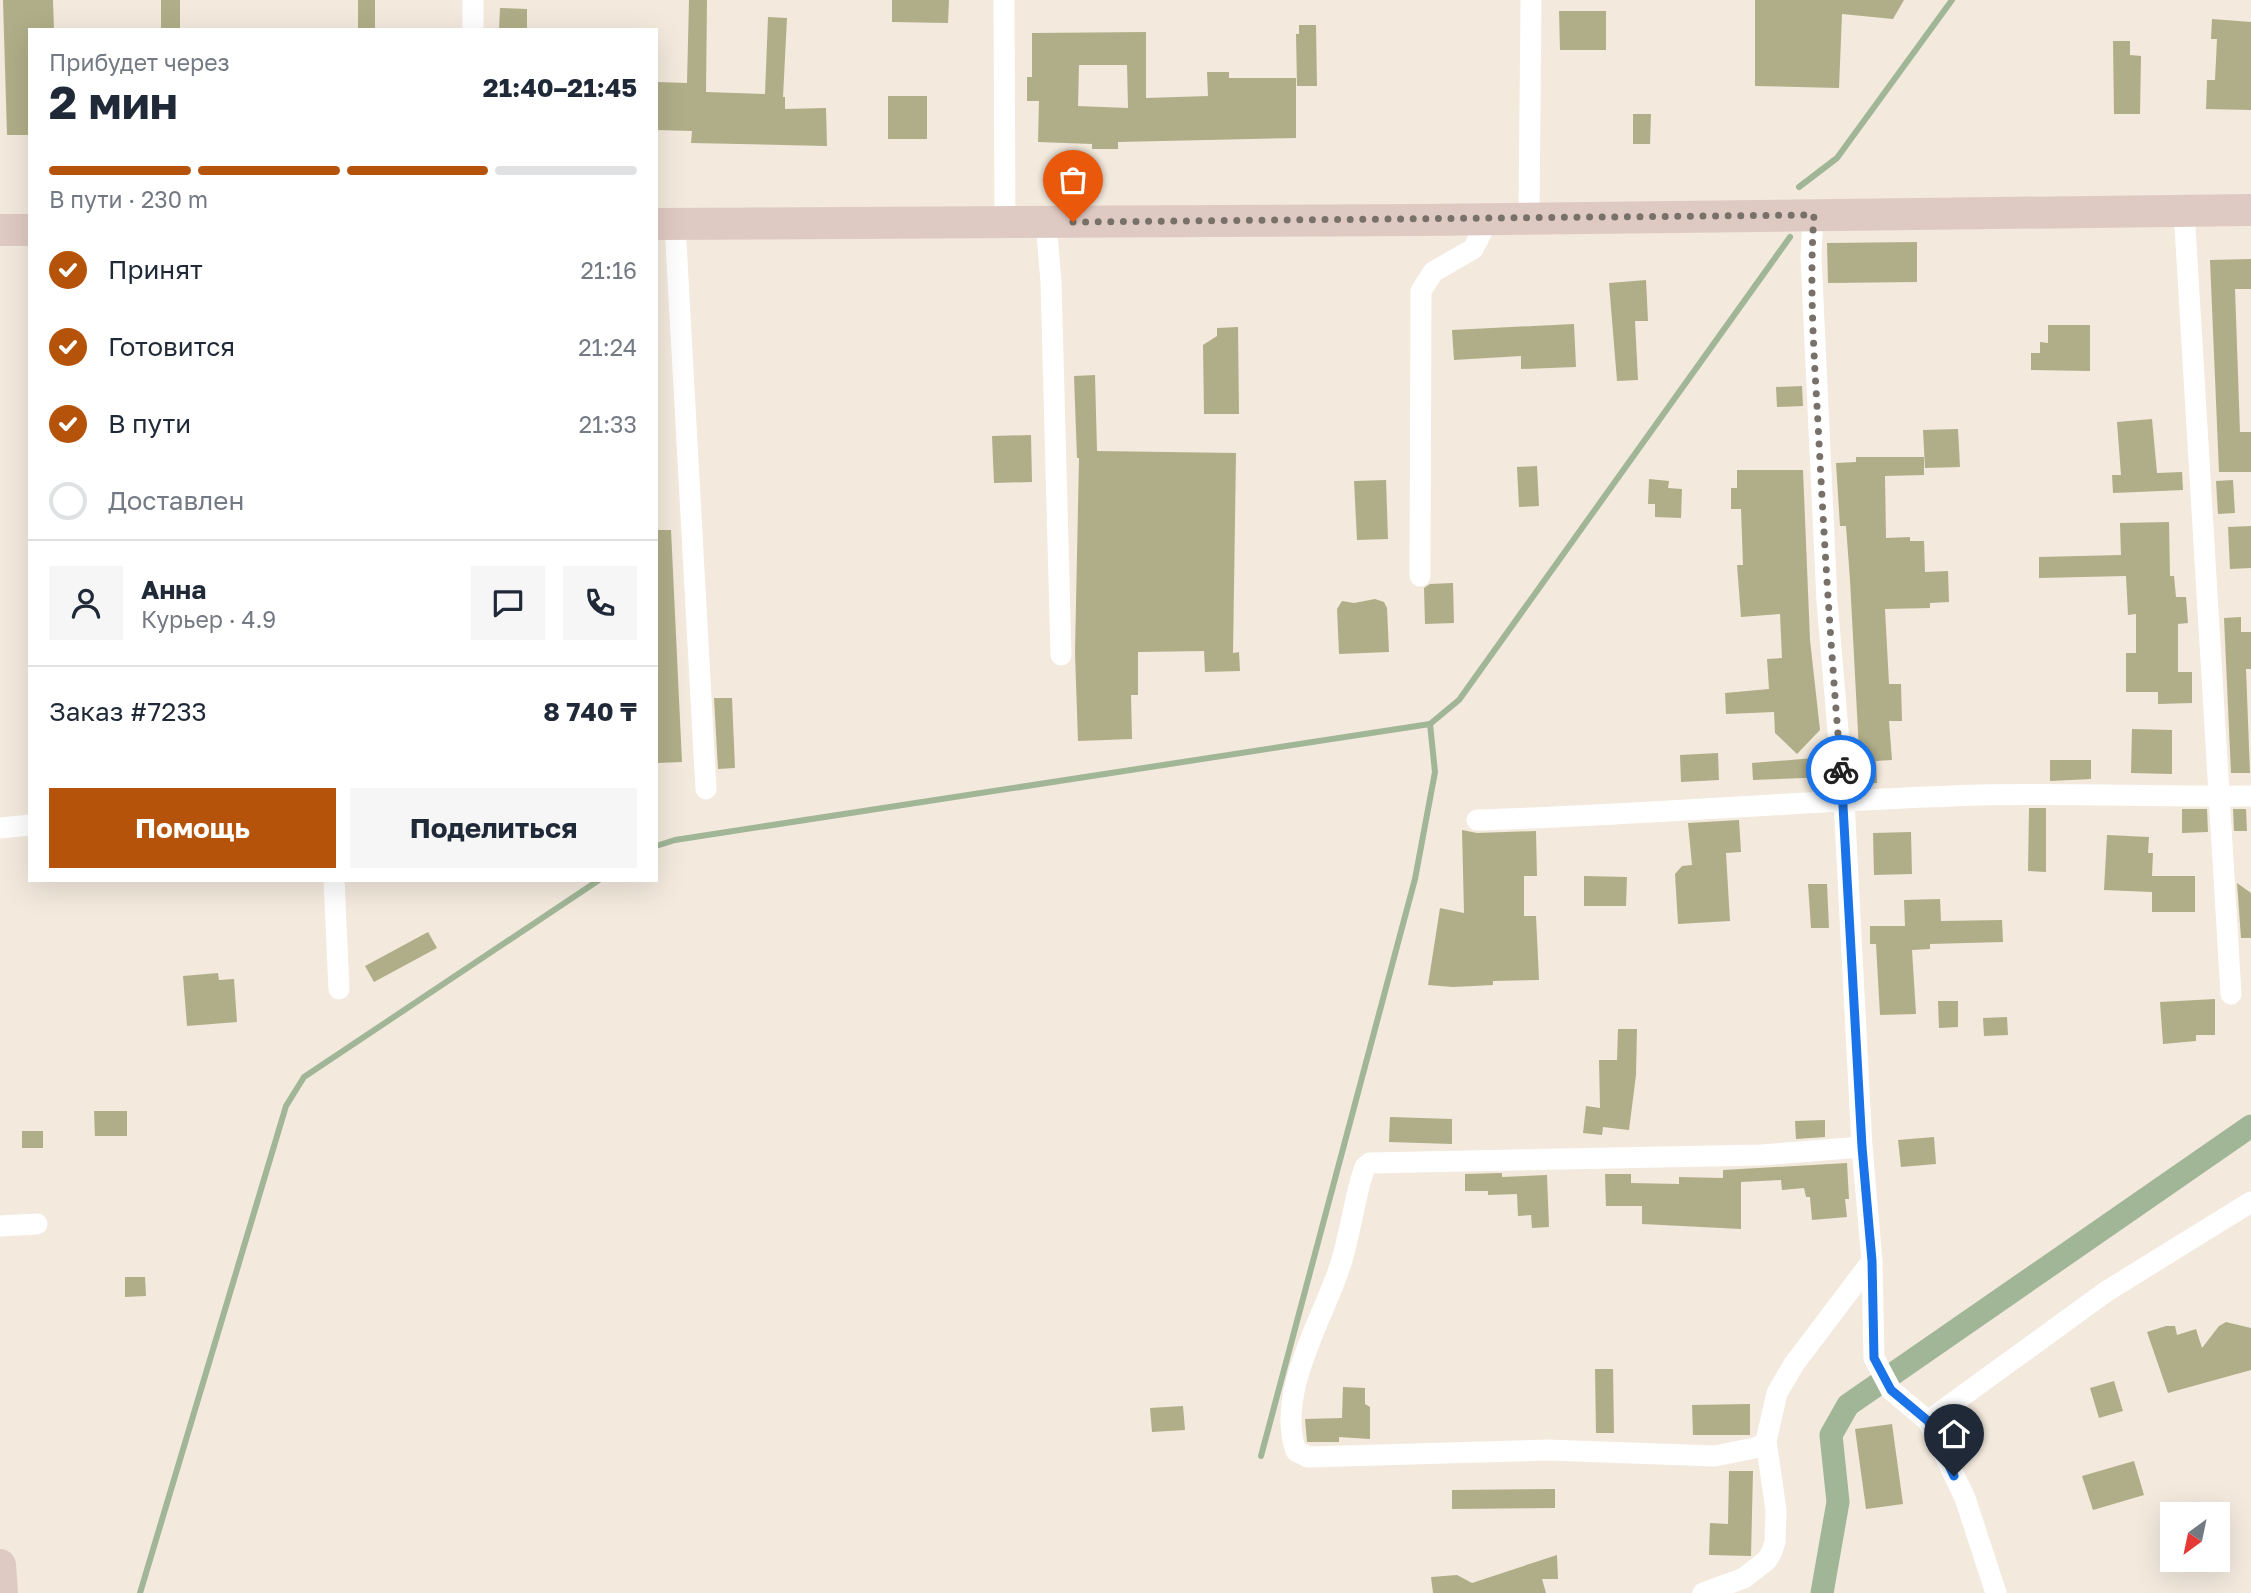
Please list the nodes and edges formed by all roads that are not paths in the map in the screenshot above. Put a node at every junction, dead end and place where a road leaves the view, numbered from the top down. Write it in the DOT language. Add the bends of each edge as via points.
graph roads {
  1 [pos="473,0"];
  2 [pos="1004,0"];
  3 [pos="1531,0"];
  4 [pos="473,28"];
  5 [pos="2184,210"];
  6 [pos="2251,210"];
  7 [pos="1814,215"];
  8 [pos="1529,218"];
  9 [pos="1489,219"];
  10 [pos="1046,222"];
  11 [pos="1005,223"];
  12 [pos="666,224"];
  13 [pos="0,230"];
  14 [pos="28,230"];
  15 [pos="1420,576"];
  16 [pos="1061,655"];
  17 [pos="706,789"];
  18 [pos="2219,796"];
  19 [pos="2251,796"];
  20 [pos="1844,801"];
  21 [pos="1478,820"];
  22 [pos="28,825"];
  23 [pos="0,828"];
  24 [pos="334,882"];
  25 [pos="339,989"];
  26 [pos="2231,994"];
  27 [pos="1862,1147"];
  28 [pos="2249,1210"];
  29 [pos="37,1224"];
  30 [pos="0,1226"];
  31 [pos="1872,1261"];
  32 [pos="1928,1421"];
  33 [pos="1766,1441"];
  34 [pos="0,1565"];
  35 [pos="2,1593"];
  36 [pos="1703,1593"];
  37 [pos="1996,1593"];
  1 -- 4 [label="street"];
  2 -- 11 [label="street"];
  3 -- 8 [label="street"];
  5 -- 6 [label="main road"];
  5 -- 7 [label="main road"];
  5 -- 18 [label="street"];
  7 -- 8 [label="main road"];
  7 -- 20 [label="street" via="1811,257 1827,601"];
  8 -- 9 [label="main road"];
  9 -- 10 [label="main road"];
  9 -- 15 [label="street" via="1473,249 1433,272 1421,291"];
  10 -- 11 [label="main road"];
  10 -- 16 [label="street"];
  11 -- 12 [label="main road"];
  12 -- 17 [label="street"];
  13 -- 14 [label="main road"];
  18 -- 19 [label="street"];
  18 -- 20 [label="street" via="2009,795"];
  18 -- 26 [label="street"];
  20 -- 21 [label="street"];
  20 -- 27 [label="street"];
  22 -- 23 [label="street"];
  24 -- 25 [label="street"];
  27 -- 31 [label="street"];
  27 -- 33 [label="street" via="1761,1155 1370,1163 1361,1179 1339,1271 1302,1364 1291,1412 1296,1451 1308,1457 1548,1450 1715,1456 1759,1447"];
  28 -- 32 [label="street" via="2106,1291"];
  29 -- 30 [label="street"];
  31 -- 32 [label="street" via="1872,1344 1877,1366 1891,1390"];
  31 -- 33 [label="street" via="1777,1392"];
  32 -- 37 [label="street" via="1965,1498"];
  33 -- 36 [label="street" via="1776,1510 1772,1551 1744,1578"];
  34 -- 35 [label="main road"];
}
